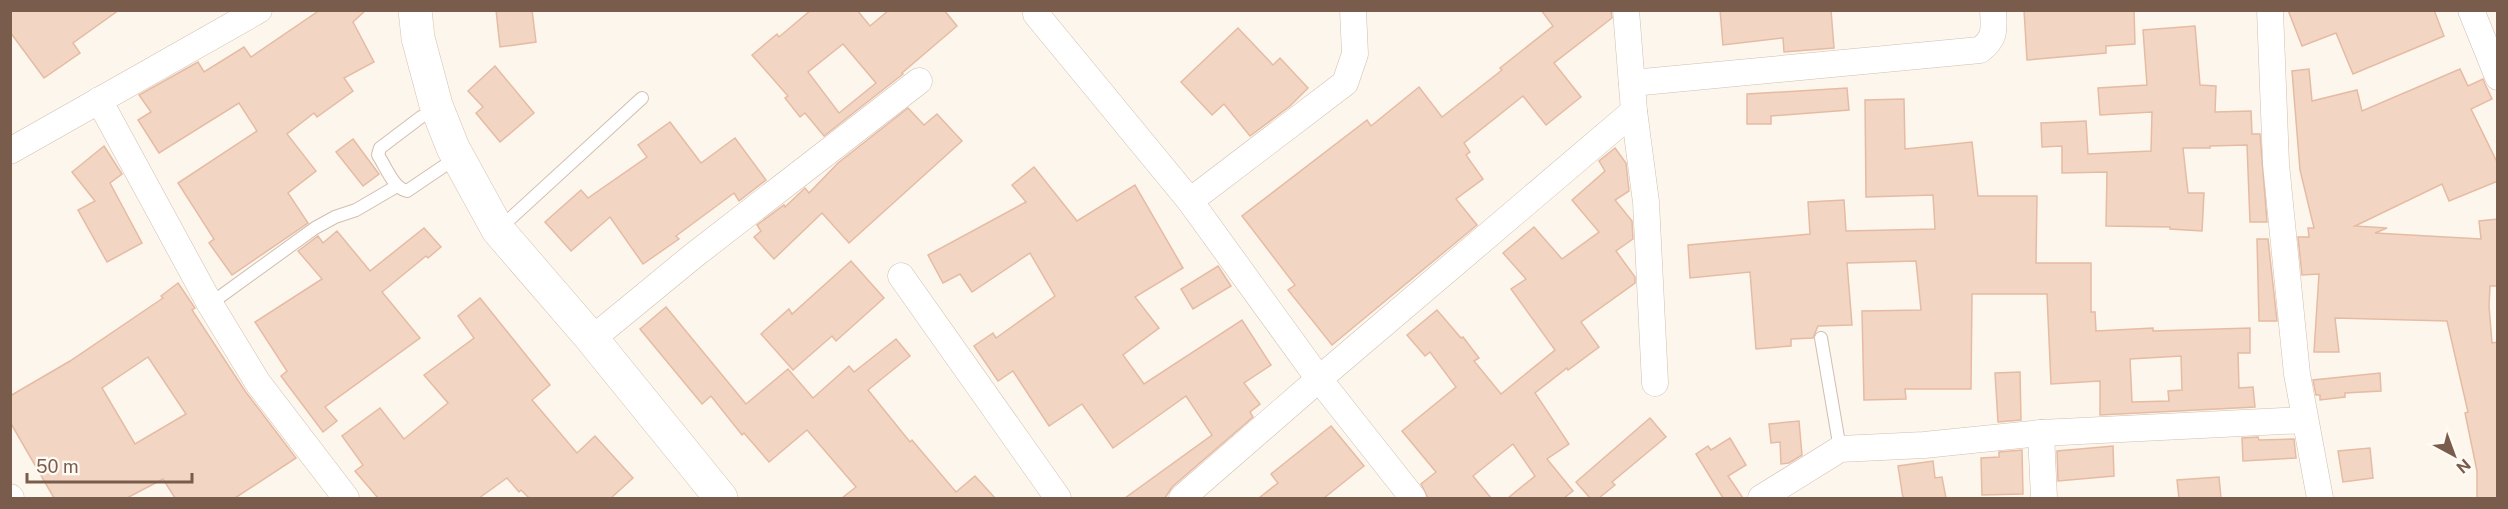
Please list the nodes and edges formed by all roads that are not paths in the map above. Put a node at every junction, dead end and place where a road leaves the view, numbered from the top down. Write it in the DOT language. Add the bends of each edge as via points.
graph roads {
  1 [pos="259,10"];
  2 [pos="394,10"];
  3 [pos="415,10"];
  4 [pos="1353,10"];
  5 [pos="1626,10"];
  6 [pos="1993,10"];
  7 [pos="2270,10"];
  8 [pos="2471,10"];
  9 [pos="1036,14"];
  10 [pos="2498,77"];
  11 [pos="919,81"];
  12 [pos="1632,83"];
  13 [pos="642,98"];
  14 [pos="99,100"];
  15 [pos="1634,111"];
  16 [pos="421,117"];
  17 [pos="10,151"];
  18 [pos="444,166"];
  19 [pos="397,186"];
  20 [pos="1190,201"];
  21 [pos="498,230"];
  22 [pos="901,276"];
  23 [pos="210,304"];
  24 [pos="1821,338"];
  25 [pos="592,339"];
  26 [pos="1319,379"];
  27 [pos="1655,383"];
  28 [pos="2305,420"];
  29 [pos="2041,433"];
  30 [pos="1840,448"];
  31 [pos="346,498"];
  32 [pos="694,498"];
  33 [pos="721,498"];
  34 [pos="1058,498"];
  35 [pos="1182,498"];
  36 [pos="1413,498"];
  37 [pos="1761,498"];
  38 [pos="2044,498"];
  39 [pos="2320,498"];
  1 -- 14 [label="street"];
  2 -- 16 [label="street" via="398,42"];
  3 -- 21 [label="street" via="418,38 436,105 453,148"];
  4 -- 20 [label="street" via="1355,54 1345,83"];
  5 -- 12 [label="street"];
  6 -- 12 [label="street" via="1993,37 1980,50"];
  7 -- 28 [label="street" via="2276,164"];
  8 -- 10 [label="street"];
  9 -- 20 [label="street"];
  11 -- 25 [label="street"];
  12 -- 15 [label="street"];
  13 -- 21 [label="lane"];
  14 -- 17 [label="street"];
  14 -- 23 [label="street"];
  15 -- 26 [label="street"];
  15 -- 27 [label="street" via="1646,202"];
  16 -- 18 [label="street"];
  16 -- 19 [label="lane" via="377,153"];
  18 -- 19 [label="lane" via="407,191"];
  18 -- 32 [label="street" via="487,240"];
  19 -- 23 [label="lane" via="315,228"];
  20 -- 26 [label="street"];
  21 -- 25 [label="street"];
  22 -- 34 [label="street"];
  23 -- 31 [label="street" via="258,383"];
  24 -- 30 [label="lane"];
  25 -- 33 [label="street"];
  26 -- 35 [label="street"];
  26 -- 36 [label="street"];
  28 -- 29 [label="street"];
  28 -- 39 [label="street"];
  29 -- 30 [label="street" via="1924,445"];
  29 -- 38 [label="street"];
  30 -- 37 [label="street"];
}
